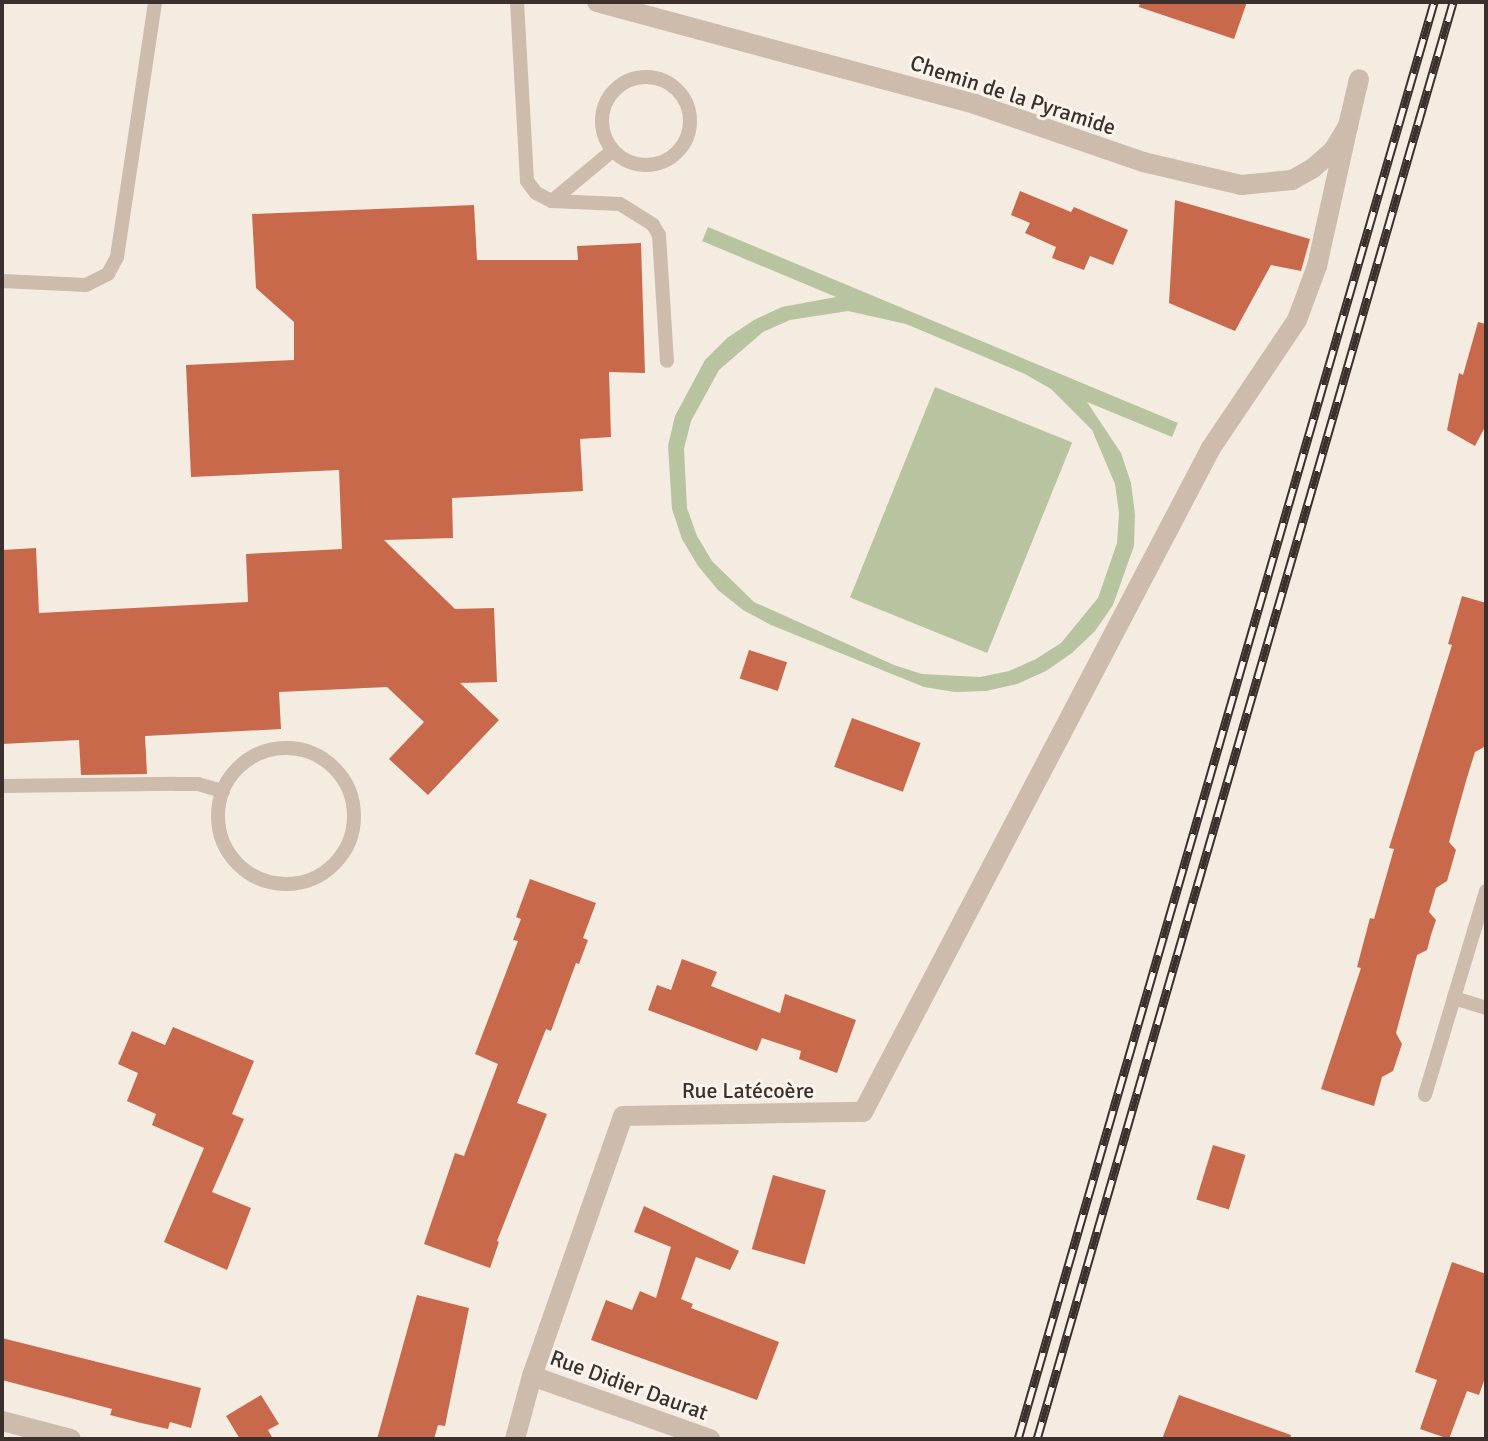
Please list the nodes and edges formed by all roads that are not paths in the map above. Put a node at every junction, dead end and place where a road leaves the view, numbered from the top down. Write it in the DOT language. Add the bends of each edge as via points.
graph roads {
  1 [pos="155,2"];
  2 [pos="517,2"];
  3 [pos="597,2"];
  4 [pos="1359,79"];
  5 [pos="1348,126"];
  6 [pos="612,151"];
  7 [pos="552,201"];
  8 [pos="2,281"];
  9 [pos="667,361"];
  10 [pos="2,786"];
  11 [pos="223,791"];
  12 [pos="1486,891"];
  13 [pos="1483,914"];
  14 [pos="1454,998"];
  15 [pos="1486,1008"];
  16 [pos="1425,1095"];
  17 [pos="532,1376"];
  18 [pos="2,1421"];
  19 [pos="71,1439"];
  20 [pos="515,1439"];
  21 [pos="710,1439"];
  1 -- 8 [label="lane" via="117,257 108,274 86,285"];
  2 -- 7 [label="lane" via="527,181"];
  3 -- 5 [label="street, Chemin de la Pyramide" via="975,104 1212,181 1268,185 1292,180 1333,151"];
  4 -- 5 [label="street, Chemin de la Pyramide"];
  5 -- 17 [label="street, Rue Latécoère" via="1317,266 1297,320 1211,448 863,1112 623,1116"];
  6 -- 6 [label="lane" via="639,165 655,165 681,150 691,121 680,92 652,77 623,83 611,94 601,122"];
  6 -- 7 [label="lane"];
  7 -- 9 [label="lane" via="620,204 653,225 659,235"];
  10 -- 11 [label="lane" via="198,784"];
  11 -- 11 [label="lane" via="218,808 224,843 245,871 261,880 278,884 314,879 329,870 350,841 354,806 349,789 340,774 312,753 259,753 231,775"];
  12 -- 13 [label="lane"];
  13 -- 14 [label="lane"];
  14 -- 15 [label="lane"];
  14 -- 16 [label="lane"];
  17 -- 20 [label="street, Rue Latécoère"];
  17 -- 21 [label="street, Rue Didier Daurat"];
  18 -- 19 [label="street"];
}
